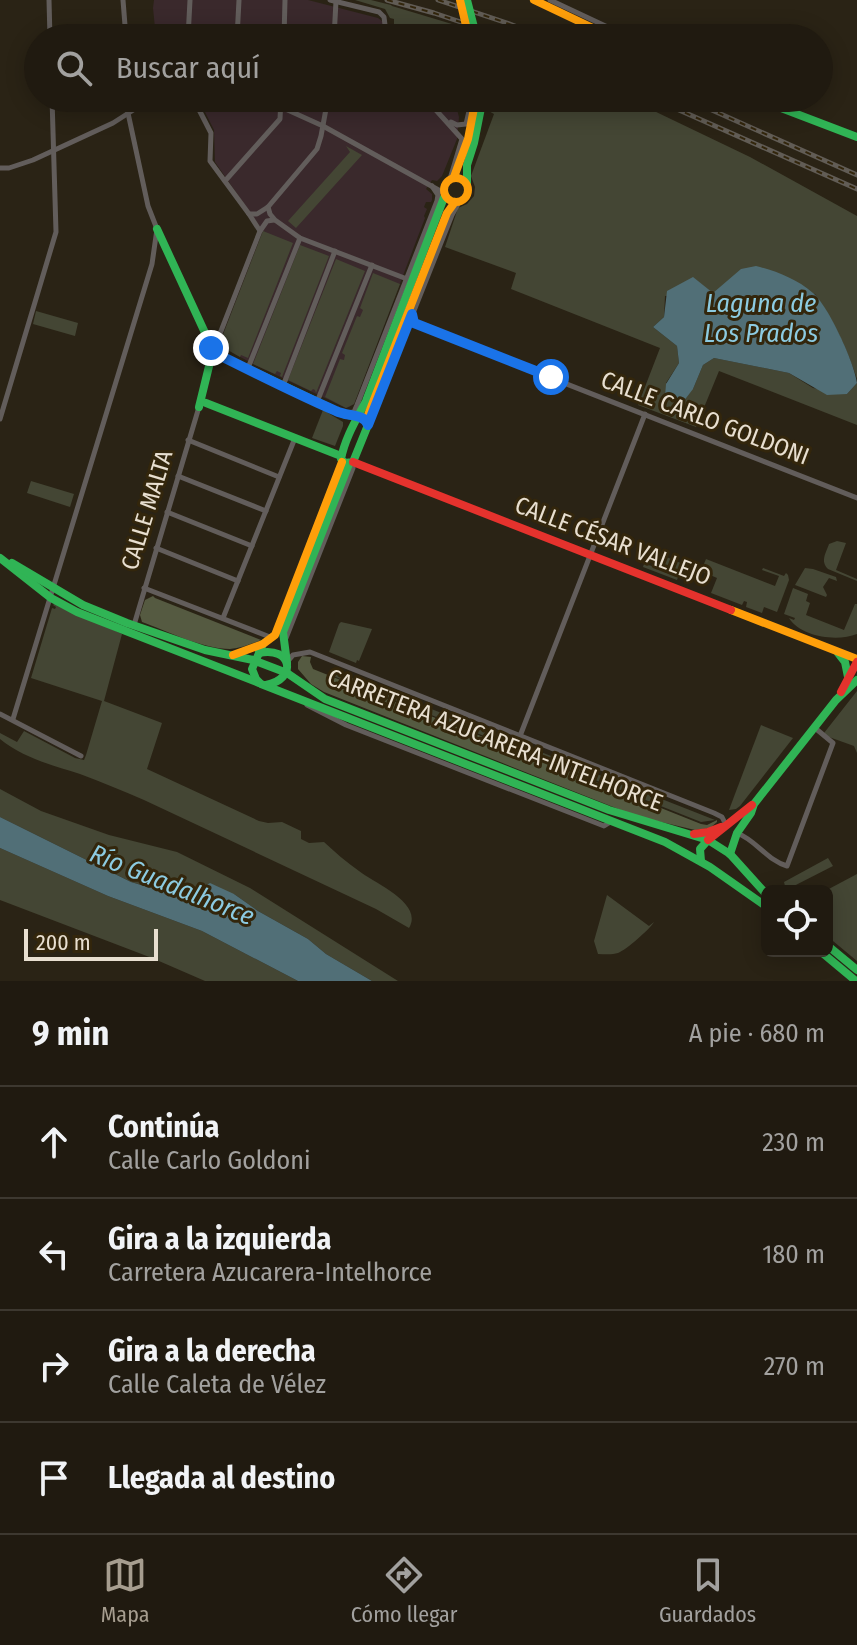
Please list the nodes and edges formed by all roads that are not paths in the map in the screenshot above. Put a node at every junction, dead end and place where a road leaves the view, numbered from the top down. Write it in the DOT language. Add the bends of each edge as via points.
graph roads {
  1 [pos="49,0"];
  2 [pos="123,0"];
  3 [pos="190,0"];
  4 [pos="239,0"];
  5 [pos="285,0"];
  6 [pos="460,0"];
  7 [pos="467,0"];
  8 [pos="534,0"];
  9 [pos="550,0"];
  10 [pos="333,1"];
  11 [pos="50,24"];
  12 [pos="125,24"];
  13 [pos="189,24"];
  14 [pos="238,24"];
  15 [pos="284,24"];
  16 [pos="334,24"];
  17 [pos="385,24"];
  18 [pos="468,24"];
  19 [pos="470,24"];
  20 [pos="585,24"];
  21 [pos="601,24"];
  22 [pos="53,112"];
  23 [pos="200,112"];
  24 [pos="281,112"];
  25 [pos="292,112"];
  26 [pos="326,112"];
  27 [pos="439,112"];
  28 [pos="470,112"];
  29 [pos="474,112"];
  30 [pos="480,112"];
  31 [pos="792,112"];
  32 [pos="128,113"];
  33 [pos="444,117"];
  34 [pos="323,126"];
  35 [pos="857,137"];
  36 [pos="54,149"];
  37 [pos="0,168"];
  38 [pos="452,178"];
  39 [pos="225,181"];
  40 [pos="467,183"];
  41 [pos="432,186"];
  42 [pos="445,194"];
  43 [pos="457,202"];
  44 [pos="268,207"];
  45 [pos="435,208"];
  46 [pos="249,214"];
  47 [pos="275,220"];
  48 [pos="157,229"];
  49 [pos="260,231"];
  50 [pos="300,238"];
  51 [pos="335,251"];
  52 [pos="170,257"];
  53 [pos="152,264"];
  54 [pos="372,265"];
  55 [pos="407,279"];
  56 [pos="412,314"];
  57 [pos="213,350"];
  58 [pos="247,369"];
  59 [pos="283,386"];
  60 [pos="363,390"];
  61 [pos="317,403"];
  62 [pos="202,405"];
  63 [pos="362,407"];
  64 [pos="338,412"];
  65 [pos="645,414"];
  66 [pos="0,419"];
  67 [pos="364,421"];
  68 [pos="350,431"];
  69 [pos="295,438"];
  70 [pos="188,440"];
  71 [pos="346,461"];
  72 [pos="178,476"];
  73 [pos="279,477"];
  74 [pos="857,498"];
  75 [pos="266,511"];
  76 [pos="167,512"];
  77 [pos="252,546"];
  78 [pos="156,548"];
  79 [pos="591,554"];
  80 [pos="0,557"];
  81 [pos="238,581"];
  82 [pos="144,588"];
  83 [pos="52,594"];
  84 [pos="223,618"];
  85 [pos="134,625"];
  86 [pos="271,637"];
  87 [pos="263,644"];
  88 [pos="836,652"];
  89 [pos="233,655"];
  90 [pos="256,656"];
  91 [pos="857,661"];
  92 [pos="287,668"];
  93 [pos="853,678"];
  94 [pos="261,684"];
  95 [pos="0,714"];
  96 [pos="13,719"];
  97 [pos="815,728"];
  98 [pos="520,736"];
  99 [pos="81,756"];
  100 [pos="754,804"];
  101 [pos="726,825"];
  102 [pos="692,835"];
  103 [pos="736,838"];
  104 [pos="708,840"];
  105 [pos="726,860"];
  106 [pos="701,861"];
  107 [pos="739,864"];
  108 [pos="710,867"];
  109 [pos="761,888"];
  110 [pos="761,903"];
  111 [pos="833,950"];
  112 [pos="827,957"];
  113 [pos="857,970"];
  114 [pos="856,981"];
  1 -- 11 [label="street"];
  2 -- 12 [label="street"];
  3 -- 13 [label="street"];
  4 -- 14 [label="street"];
  5 -- 15 [label="street"];
  6 -- 18 [label="main road, bridge"];
  7 -- 19 [label="main road, bridge"];
  8 -- 20 [label="main road"];
  9 -- 21 [label="street"];
  10 -- 16 [label="street"];
  10 -- 17 [label="street" via="379,12"];
  22 -- 36 [label="street"];
  23 -- 39 [label="street" via="211,133 210,161"];
  24 -- 39 [label="street"];
  25 -- 34 [label="street"];
  26 -- 34 [label="street"];
  27 -- 33 [label="street"];
  28 -- 33 [label="street" via="466,124"];
  29 -- 38 [label="main road" via="461,164"];
  30 -- 40 [label="main road"];
  31 -- 35 [label="main road"];
  32 -- 36 [label="street"];
  32 -- 48 [label="street"];
  33 -- 38 [label="street" via="462,139"];
  34 -- 41 [label="street"];
  34 -- 44 [label="street" via="317,149"];
  36 -- 37 [label="street"];
  36 -- 66 [label="street" via="56,232"];
  38 -- 40 [label="main road"];
  38 -- 42 [label="main road" via="444,186"];
  39 -- 46 [label="street"];
  40 -- 43 [label="main road" via="468,194"];
  41 -- 42 [label="street"];
  41 -- 45 [label="street" via="438,195"];
  42 -- 43 [label="main road"];
  42 -- 45 [label="street"];
  42 -- 63 [label="main road"];
  43 -- 56 [label="street"];
  43 -- 67 [label="main road" via="447,213"];
  44 -- 46 [label="street"];
  44 -- 47 [label="street"];
  45 -- 55 [label="street"];
  46 -- 49 [label="street"];
  47 -- 49 [label="street"];
  47 -- 50 [label="street"];
  48 -- 52 [label="main road"];
  48 -- 53 [label="street"];
  49 -- 57 [label="street"];
  50 -- 51 [label="street"];
  50 -- 58 [label="street"];
  51 -- 54 [label="street"];
  51 -- 59 [label="street"];
  52 -- 53 [label="street" via="158,256"];
  52 -- 57 [label="main road"];
  53 -- 83 [label="street"];
  54 -- 55 [label="street"];
  54 -- 61 [label="street"];
  55 -- 60 [label="street"];
  56 -- 65 [label="street, CALLE CARLO GOLDONI" via="414,323"];
  56 -- 67 [label="street"];
  57 -- 58 [label="main road"];
  57 -- 62 [label="main road"];
  58 -- 59 [label="main road"];
  59 -- 61 [label="main road"];
  60 -- 63 [label="street"];
  60 -- 64 [label="street" via="354,412"];
  61 -- 64 [label="main road"];
  62 -- 69 [label="main road, CALLE CÉSAR VALLEJO"];
  62 -- 70 [label="street, CALLE MALTA"];
  63 -- 67 [label="main road"];
  64 -- 67 [label="main road"];
  64 -- 68 [label="main road"];
  65 -- 74 [label="street, CALLE CARLO GOLDONI"];
  65 -- 79 [label="street"];
  67 -- 68 [label="main road" via="354,420"];
  67 -- 71 [label="main road"];
  68 -- 71 [label="main road"];
  69 -- 71 [label="main road, CALLE CÉSAR VALLEJO"];
  69 -- 73 [label="street"];
  70 -- 72 [label="street, CALLE MALTA"];
  70 -- 73 [label="street"];
  71 -- 79 [label="main road, CALLE CÉSAR VALLEJO"];
  71 -- 86 [label="main road"];
  71 -- 92 [label="main road" via="283,632"];
  72 -- 75 [label="street"];
  72 -- 76 [label="street, CALLE MALTA"];
  73 -- 75 [label="street"];
  75 -- 77 [label="street"];
  76 -- 77 [label="street"];
  76 -- 78 [label="street, CALLE MALTA"];
  77 -- 81 [label="street"];
  78 -- 81 [label="street"];
  78 -- 82 [label="street, CALLE MALTA"];
  79 -- 88 [label="main road, CALLE CÉSAR VALLEJO"];
  79 -- 98 [label="street"];
  80 -- 83 [label="main road"];
  81 -- 84 [label="street"];
  82 -- 84 [label="street"];
  82 -- 85 [label="street, CALLE MALTA"];
  83 -- 85 [label="main road"];
  83 -- 94 [label="main road" via="106,624"];
  83 -- 96 [label="street"];
  84 -- 86 [label="street"];
  85 -- 89 [label="main road"];
  86 -- 87 [label="main road"];
  87 -- 89 [label="main road"];
  87 -- 90 [label="main road"];
  88 -- 91 [label="main road, CALLE CÉSAR VALLEJO"];
  88 -- 93 [label="main road"];
  89 -- 90 [label="main road"];
  90 -- 92 [label="main road, CARRETERA AZUCARERA-INTELHORCE"];
  90 -- 92 [label="main road, CARRETERA AZUCARERA-INTELHORCE" via="275,651"];
  90 -- 94 [label="main road" via="252,665"];
  91 -- 93 [label="main road"];
  92 -- 94 [label="main road, CARRETERA AZUCARERA-INTELHORCE" via="274,685"];
  92 -- 98 [label="street, CARRETERA AZUCARERA-INTELHORCE" via="293,655 310,652"];
  92 -- 102 [label="main road, CARRETERA AZUCARERA-INTELHORCE" via="325,699 609,810"];
  93 -- 97 [label="main road"];
  94 -- 106 [label="main road, CARRETERA AZUCARERA-INTELHORCE" via="665,842"];
  95 -- 96 [label="street"];
  96 -- 99 [label="street"];
  97 -- 100 [label="main road"];
  97 -- 103 [label="street" via="833,743 787,866 747,837"];
  98 -- 101 [label="street, CARRETERA AZUCARERA-INTELHORCE" via="714,813"];
  100 -- 101 [label="main road"];
  100 -- 103 [label="main road"];
  101 -- 102 [label="main road"];
  101 -- 104 [label="main road"];
  102 -- 104 [label="main road, CARRETERA AZUCARERA-INTELHORCE"];
  103 -- 105 [label="main road"];
  103 -- 107 [label="main road"];
  104 -- 105 [label="main road, CARRETERA AZUCARERA-INTELHORCE"];
  104 -- 106 [label="main road" via="700,850"];
  105 -- 107 [label="main road, CARRETERA AZUCARERA-INTELHORCE"];
  105 -- 108 [label="main road"];
  106 -- 108 [label="main road, CARRETERA AZUCARERA-INTELHORCE"];
  107 -- 109 [label="main road, CARRETERA AZUCARERA-INTELHORCE"];
  108 -- 110 [label="main road, CARRETERA AZUCARERA-INTELHORCE"];
  111 -- 113 [label="main road"];
  112 -- 114 [label="main road"];
}
